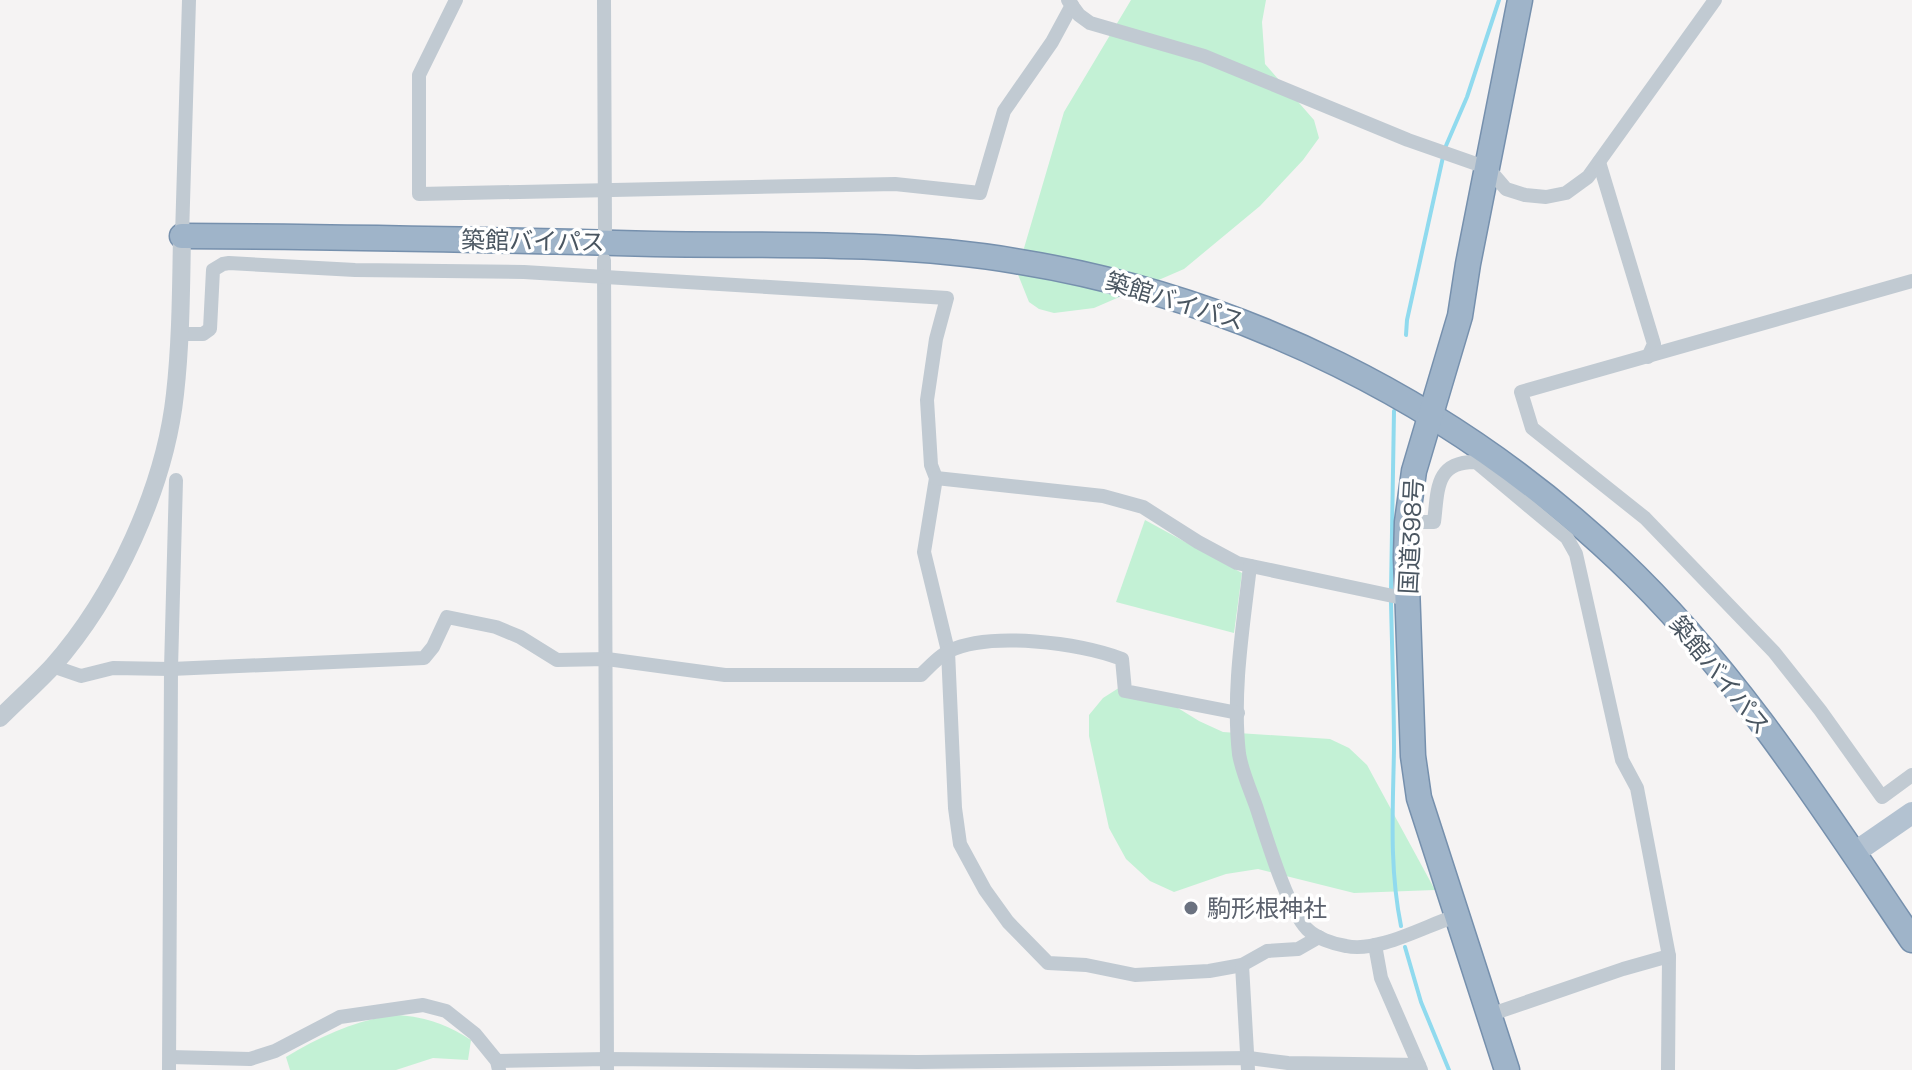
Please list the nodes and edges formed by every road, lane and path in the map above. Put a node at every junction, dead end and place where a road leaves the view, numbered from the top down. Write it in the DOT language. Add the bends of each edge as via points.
graph roads {
  1 [pos="189,0"];
  2 [pos="456,0"];
  3 [pos="604,0"];
  4 [pos="1520,0"];
  5 [pos="1715,0"];
  6 [pos="1076,5"];
  7 [pos="1599,162"];
  8 [pos="1488,168"];
  9 [pos="604,190"];
  10 [pos="605,230"];
  11 [pos="182,236"];
  12 [pos="604,260"];
  13 [pos="604,279"];
  14 [pos="1912,281"];
  15 [pos="180,334"];
  16 [pos="1648,357"];
  17 [pos="1431,415"];
  18 [pos="936,478"];
  19 [pos="176,480"];
  20 [pos="1407,522"];
  21 [pos="1250,566"];
  22 [pos="1401,598"];
  23 [pos="948,651"];
  24 [pos="607,659"];
  25 [pos="52,666"];
  26 [pos="171,669"];
  27 [pos="1238,713"];
  28 [pos="0,718"];
  29 [pos="1912,775"];
  30 [pos="1912,813"];
  31 [pos="1854,853"];
  32 [pos="1456,916"];
  33 [pos="1319,937"];
  34 [pos="1912,940"];
  35 [pos="1375,945"];
  36 [pos="1669,956"];
  37 [pos="1242,965"];
  38 [pos="1489,1015"];
  39 [pos="170,1063"];
  40 [pos="1248,1064"];
  41 [pos="607,1065"];
  42 [pos="498,1066"];
  43 [pos="1420,1068"];
  44 [pos="1507,1070"];
  45 [pos="1668,1070"];
  1 -- 11 [label="street"];
  2 -- 9 [label="street" via="419,75 419,194"];
  3 -- 9 [label="street"];
  4 -- 8 [label="highway, 国道398号"];
  5 -- 7 [label="street"];
  6 -- 8 [label="street" via="1090,23 1204,56"];
  6 -- 9 [label="street" via="1004,111 980,193 895,184"];
  7 -- 8 [label="street" via="1566,193 1546,197 1506,189"];
  7 -- 16 [label="street" via="1654,344"];
  8 -- 17 [label="highway, 国道398号" via="1460,316"];
  9 -- 10 [label="street"];
  11 -- 15 [label="street"];
  11 -- 17 [label="highway, 築館バイパス" via="854,248 1013,260 1153,291 1253,325 1347,368"];
  12 -- 13 [label="street"];
  13 -- 15 [label="street" via="223,264 213,270 210,329"];
  13 -- 18 [label="street" via="947,298 927,400"];
  13 -- 24 [label="street"];
  14 -- 16 [label="street"];
  15 -- 25 [label="street" via="168,433 134,538 100,600"];
  16 -- 29 [label="street" via="1521,392 1532,428 1645,518 1774,652 1882,797"];
  17 -- 20 [label="highway, 国道398号" via="1414,471"];
  17 -- 31 [label="highway, 築館バイパス" via="1569,514 1621,561 1751,711"];
  18 -- 21 [label="street" via="1103,496 1143,507 1198,542"];
  18 -- 23 [label="street" via="924,552"];
  19 -- 26 [label="street"];
  20 -- 22 [label="highway, 国道398号"];
  20 -- 36 [label="street" via="1434,522 1444,472 1458,462 1476,462 1567,538 1576,554 1622,760 1637,788"];
  21 -- 22 [label="street"];
  21 -- 27 [label="street"];
  22 -- 32 [label="highway, 国道398号" via="1419,798"];
  23 -- 24 [label="street" via="921,675 725,675"];
  23 -- 27 [label="street" via="980,643 1038,640 1101,651 1122,659 1125,691"];
  23 -- 37 [label="street" via="960,844 985,890 1032,948 1048,963 1135,975"];
  24 -- 26 [label="street" via="557,660 496,627 447,617 424,658"];
  24 -- 41 [label="street"];
  25 -- 26 [label="street" via="81,676 113,668"];
  25 -- 28 [label="street"];
  26 -- 39 [label="street"];
  27 -- 33 [label="street" via="1239,755 1264,833 1298,916"];
  30 -- 31 [label="main road"];
  31 -- 34 [label="highway, 築館バイパス"];
  32 -- 35 [label="street"];
  32 -- 38 [label="highway, 国道398号"];
  33 -- 35 [label="street" via="1349,947"];
  33 -- 37 [label="street" via="1298,949 1267,951"];
  35 -- 43 [label="street" via="1381,978"];
  36 -- 38 [label="street"];
  36 -- 45 [label="street"];
  37 -- 40 [label="street"];
  38 -- 44 [label="highway, 国道398号"];
  39 -- 42 [label="street" via="250,1059 340,1017 423,1005 446,1011 475,1034"];
  40 -- 41 [label="street"];
  40 -- 43 [label="street"];
  41 -- 42 [label="street"];
}
